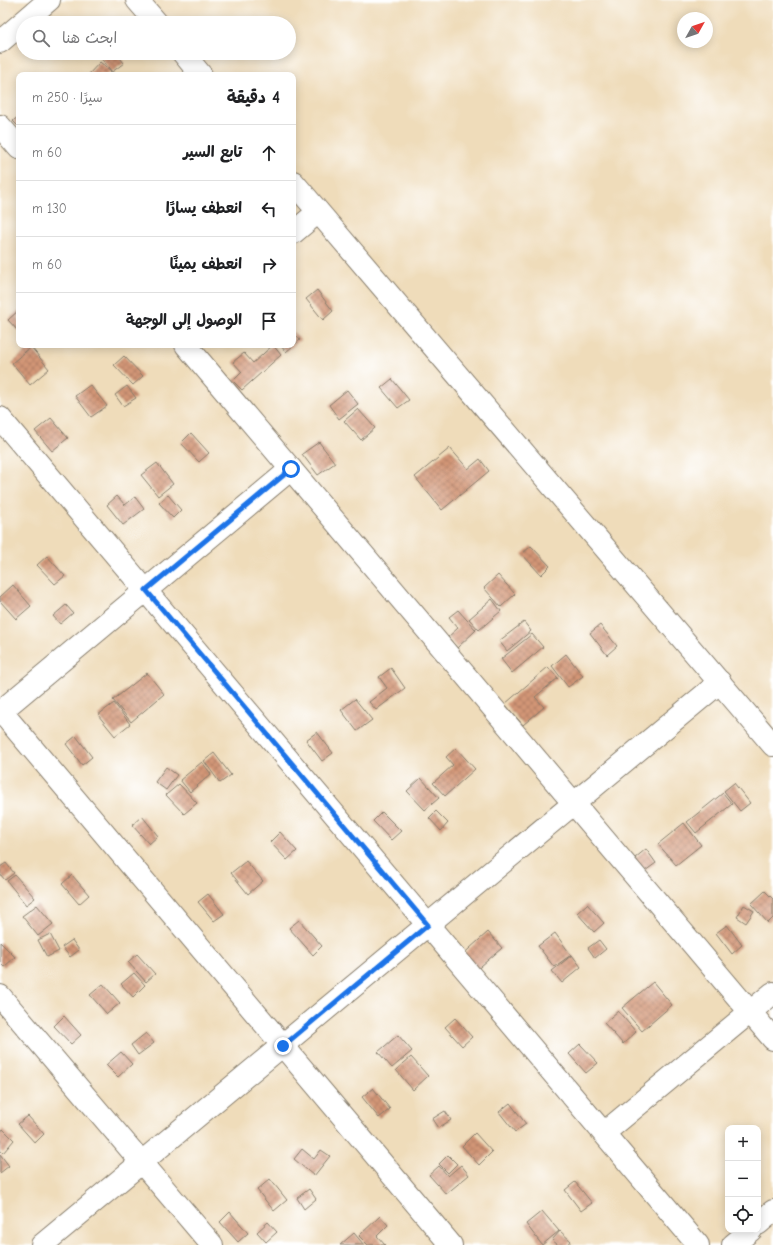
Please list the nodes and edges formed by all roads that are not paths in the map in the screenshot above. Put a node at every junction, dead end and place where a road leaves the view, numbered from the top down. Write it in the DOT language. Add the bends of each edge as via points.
graph roads {
  1 [pos="49,0"];
  2 [pos="138,0"];
  3 [pos="30,16"];
  4 [pos="151,16"];
  5 [pos="16,28"];
  6 [pos="0,42"];
  7 [pos="189,60"];
  8 [pos="199,72"];
  9 [pos="0,126"];
  10 [pos="16,145"];
  11 [pos="296,186"];
  12 [pos="318,212"];
  13 [pos="296,230"];
  14 [pos="189,348"];
  15 [pos="0,418"];
  16 [pos="291,469"];
  17 [pos="146,590"];
  18 [pos="720,682"];
  19 [pos="0,711"];
  20 [pos="773,745"];
  21 [pos="574,803"];
  22 [pos="428,925"];
  23 [pos="773,993"];
  24 [pos="0,996"];
  25 [pos="750,1012"];
  26 [pos="773,1039"];
  27 [pos="283,1046"];
  28 [pos="604,1133"];
  29 [pos="142,1162"];
  30 [pos="773,1212"];
  31 [pos="761,1222"];
  32 [pos="747,1233"];
  33 [pos="42,1245"];
  34 [pos="212,1245"];
  35 [pos="451,1245"];
  36 [pos="698,1245"];
  37 [pos="733,1245"];
  1 -- 3 [label="street"];
  2 -- 4 [label="street"];
  5 -- 6 [label="street"];
  7 -- 8 [label="street"];
  9 -- 10 [label="street"];
  11 -- 12 [label="street"];
  12 -- 13 [label="street"];
  12 -- 18 [label="street"];
  14 -- 16 [label="street"];
  15 -- 17 [label="street"];
  16 -- 17 [label="street"];
  16 -- 21 [label="street"];
  17 -- 19 [label="street"];
  17 -- 22 [label="street"];
  18 -- 20 [label="street"];
  18 -- 21 [label="street"];
  19 -- 27 [label="street"];
  21 -- 22 [label="street"];
  21 -- 25 [label="street"];
  22 -- 27 [label="street"];
  22 -- 28 [label="street"];
  23 -- 25 [label="street"];
  24 -- 29 [label="street"];
  25 -- 26 [label="street"];
  25 -- 28 [label="street"];
  27 -- 29 [label="street"];
  27 -- 35 [label="street"];
  28 -- 36 [label="street"];
  29 -- 33 [label="street"];
  29 -- 34 [label="street"];
  30 -- 31 [label="street"];
  32 -- 37 [label="street"];
}
